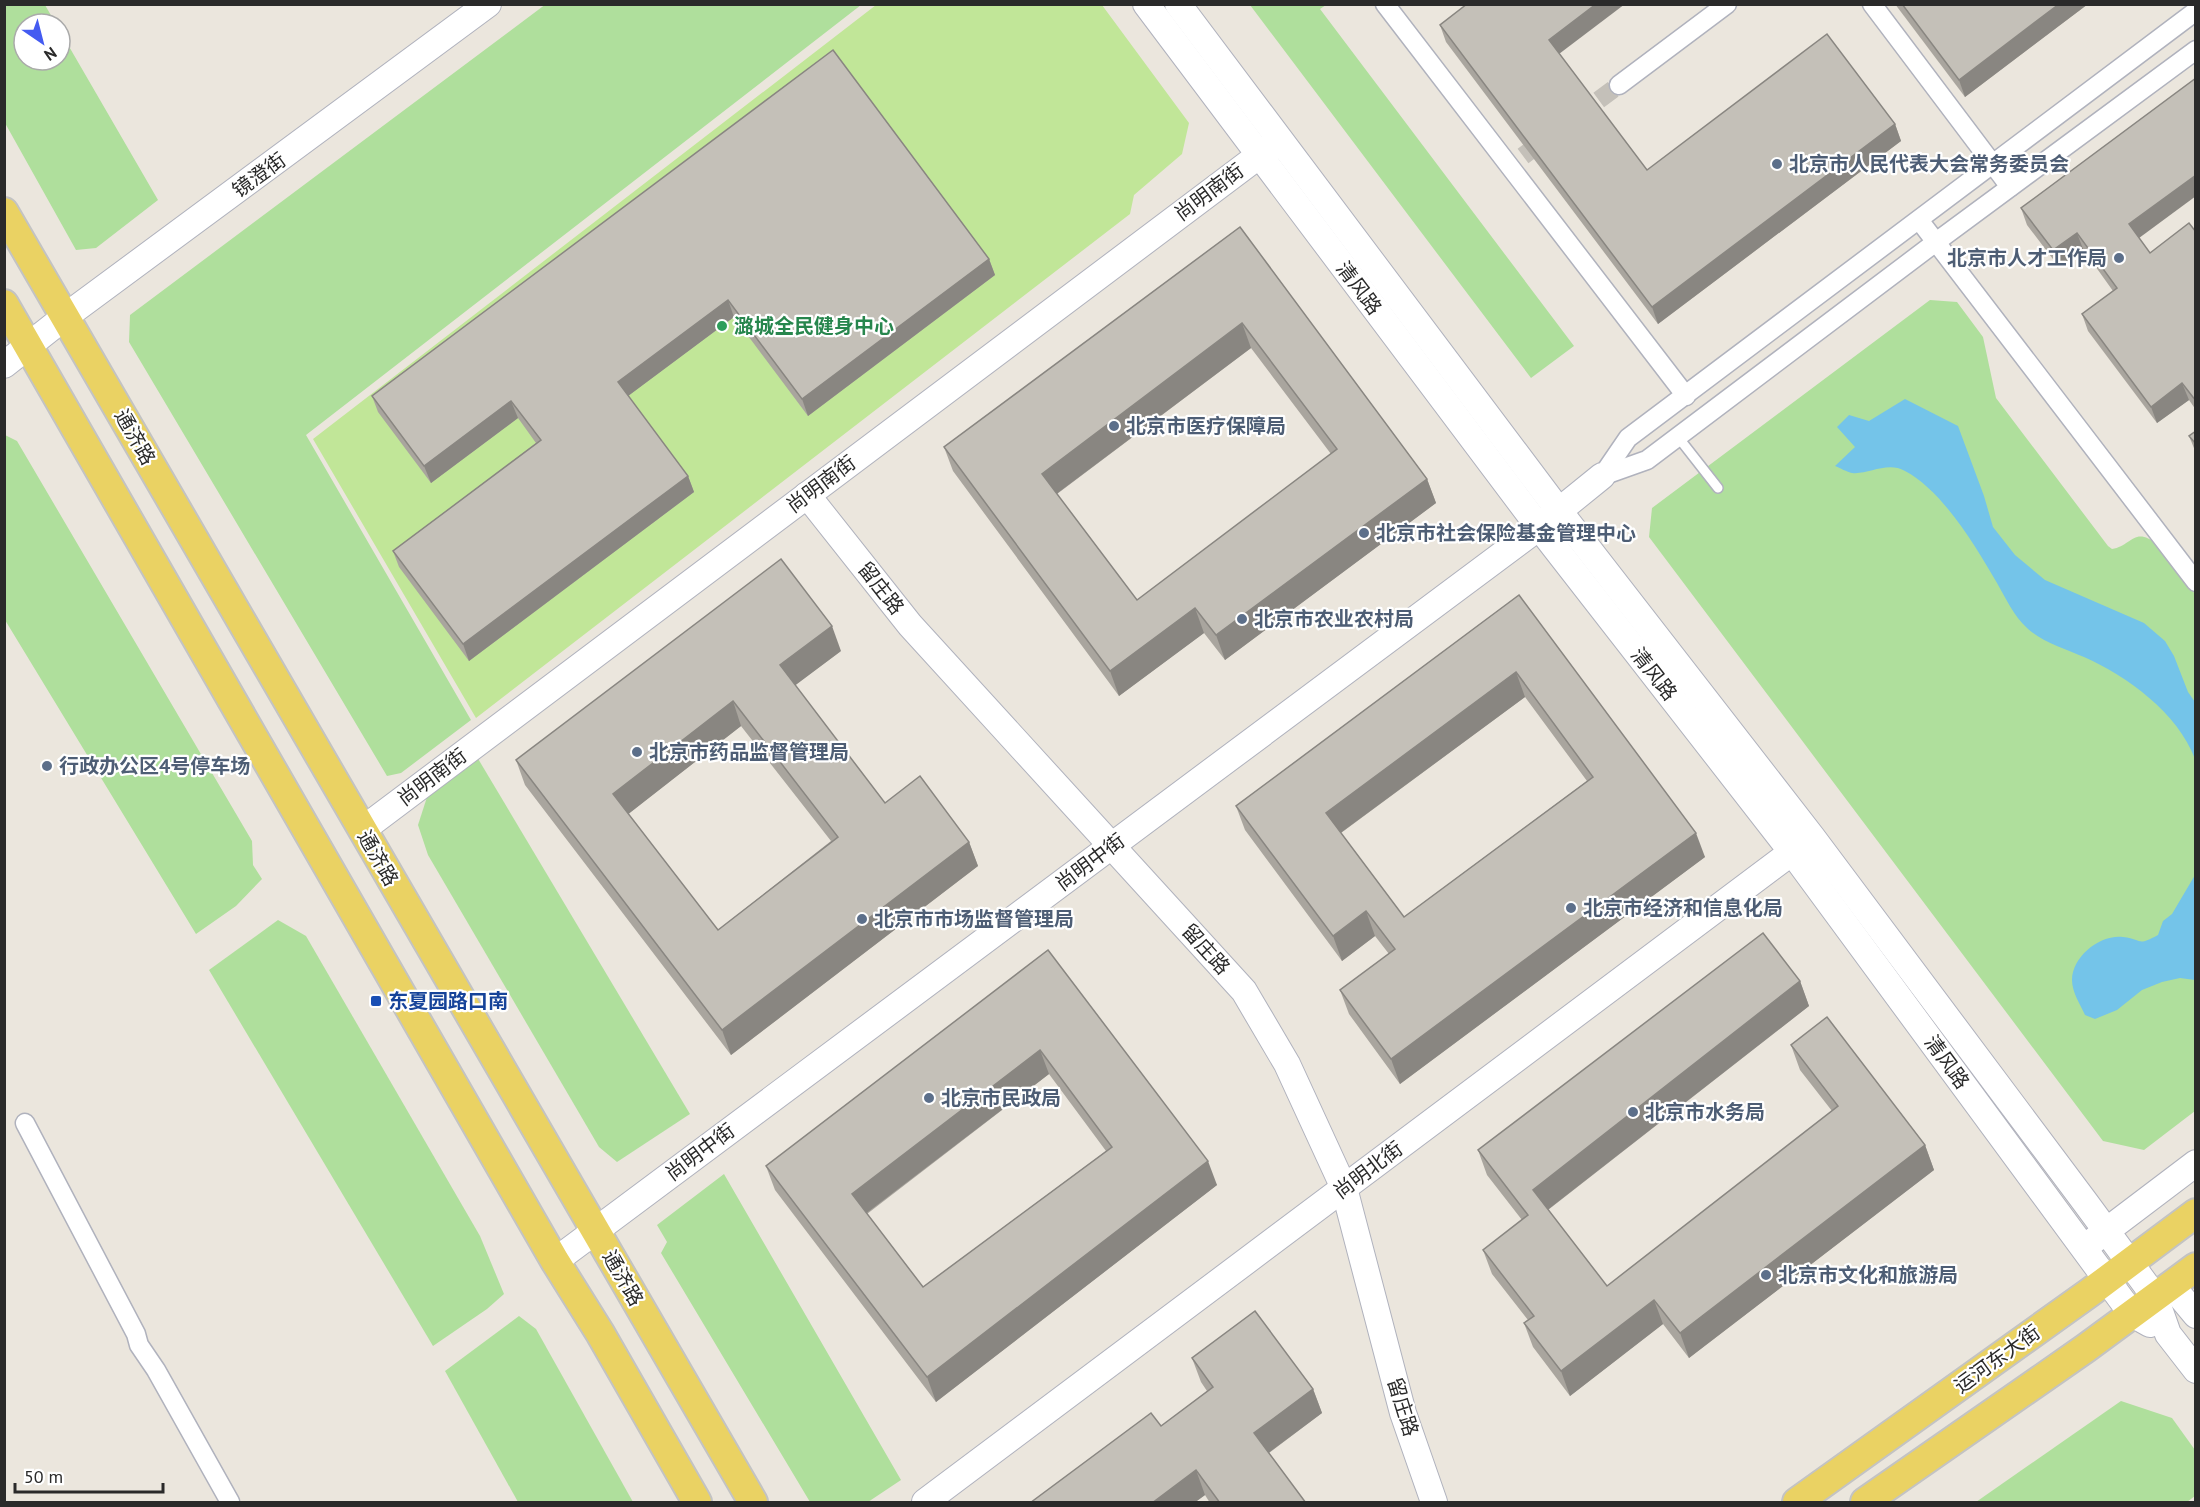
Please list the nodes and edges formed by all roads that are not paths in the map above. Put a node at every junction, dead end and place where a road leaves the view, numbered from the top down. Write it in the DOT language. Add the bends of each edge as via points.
graph roads {
  1 [pos="488,4"];
  2 [pos="1146,4"];
  3 [pos="1178,4"];
  4 [pos="1385,4"];
  5 [pos="1727,4"];
  6 [pos="1872,4"];
  7 [pos="2196,11"];
  8 [pos="2196,50"];
  9 [pos="1618,85"];
  10 [pos="1280,139"];
  11 [pos="1259,155"];
  12 [pos="1992,163"];
  13 [pos="2010,188"];
  14 [pos="4,212"];
  15 [pos="1919,220"];
  16 [pos="1936,242"];
  17 [pos="4,304"];
  18 [pos="66,316"];
  19 [pos="28,345"];
  20 [pos="4,365"];
  21 [pos="1686,396"];
  22 [pos="1678,436"];
  23 [pos="1602,476"];
  24 [pos="1718,488"];
  25 [pos="807,495"];
  26 [pos="1559,511"];
  27 [pos="1539,527"];
  28 [pos="2196,582"];
  29 [pos="362,830"];
  30 [pos="1802,845"];
  31 [pos="1111,846"];
  32 [pos="25,1123"];
  33 [pos="2196,1163"];
  34 [pos="1344,1188"];
  35 [pos="2196,1213"];
  36 [pos="596,1230"];
  37 [pos="2106,1231"];
  38 [pos="2084,1248"];
  39 [pos="555,1261"];
  40 [pos="2129,1262"];
  41 [pos="2196,1267"];
  42 [pos="2106,1280"];
  43 [pos="2163,1291"];
  44 [pos="2132,1314"];
  45 [pos="2196,1315"];
  46 [pos="2196,1321"];
  47 [pos="2168,1334"];
  48 [pos="2196,1370"];
  49 [pos="230,1503"];
  50 [pos="697,1503"];
  51 [pos="753,1503"];
  52 [pos="925,1503"];
  53 [pos="1434,1503"];
  54 [pos="1797,1503"];
  55 [pos="1865,1503"];
  1 -- 18 [label="street, 镜澄街"];
  2 -- 11 [label="street, 清风路"];
  3 -- 10 [label="street, 清风路"];
  4 -- 21 [label="street" via="1516,161"];
  5 -- 9 [label="street"];
  6 -- 12 [label="street"];
  7 -- 12 [label="street"];
  8 -- 13 [label="street"];
  10 -- 11 [label="street, 尚明南街"];
  10 -- 26 [label="street, 清风路"];
  11 -- 25 [label="street, 尚明南街"];
  11 -- 27 [label="street, 清风路"];
  12 -- 13 [label="street"];
  12 -- 15 [label="street"];
  13 -- 16 [label="street"];
  14 -- 18 [label="main road, 通济路"];
  15 -- 16 [label="street"];
  15 -- 21 [label="street"];
  16 -- 22 [label="street"];
  16 -- 28 [label="street"];
  17 -- 19 [label="main road"];
  18 -- 19 [label="street, 镜澄街"];
  18 -- 29 [label="main road, 通济路"];
  19 -- 20 [label="street, 镜澄街"];
  19 -- 39 [label="main road"];
  21 -- 23 [label="street" via="1628,438"];
  22 -- 23 [label="street" via="1647,460"];
  22 -- 24 [label="lane"];
  23 -- 26 [label="street, 尚明中街"];
  25 -- 29 [label="street, 尚明南街"];
  25 -- 31 [label="street, 留庄路" via="910,625"];
  26 -- 27 [label="street, 尚明中街"];
  26 -- 30 [label="street, 清风路"];
  27 -- 30 [label="street, 清风路"];
  27 -- 31 [label="street, 尚明中街"];
  29 -- 36 [label="main road, 通济路"];
  30 -- 34 [label="street, 尚明北街"];
  30 -- 37 [label="street, 清风路"];
  30 -- 38 [label="street, 清风路"];
  31 -- 34 [label="street, 留庄路" via="1244,991 1287,1064"];
  31 -- 36 [label="street, 尚明中街"];
  32 -- 49 [label="street" via="139,1345"];
  33 -- 37 [label="street"];
  34 -- 52 [label="street, 尚明北街"];
  34 -- 53 [label="street, 留庄路" via="1403,1413"];
  35 -- 40 [label="main road, 运河东大街"];
  36 -- 39 [label="street, 尚明中街"];
  36 -- 51 [label="main road, 通济路"];
  37 -- 38 [label="street"];
  37 -- 40 [label="street, 清风路"];
  38 -- 42 [label="street, 清风路"];
  39 -- 50 [label="main road"];
  40 -- 42 [label="main road, 运河东大街"];
  40 -- 43 [label="street, 清风路"];
  41 -- 43 [label="main road, 运河东大街"];
  42 -- 44 [label="street, 清风路"];
  42 -- 54 [label="main road, 运河东大街"];
  43 -- 44 [label="main road, 运河东大街"];
  43 -- 45 [label="street"];
  43 -- 47 [label="street, 清风路"];
  44 -- 47 [label="street, 清风路"];
  44 -- 55 [label="main road, 运河东大街"];
  46 -- 47 [label="street"];
  47 -- 48 [label="street, 清风路"];
}
